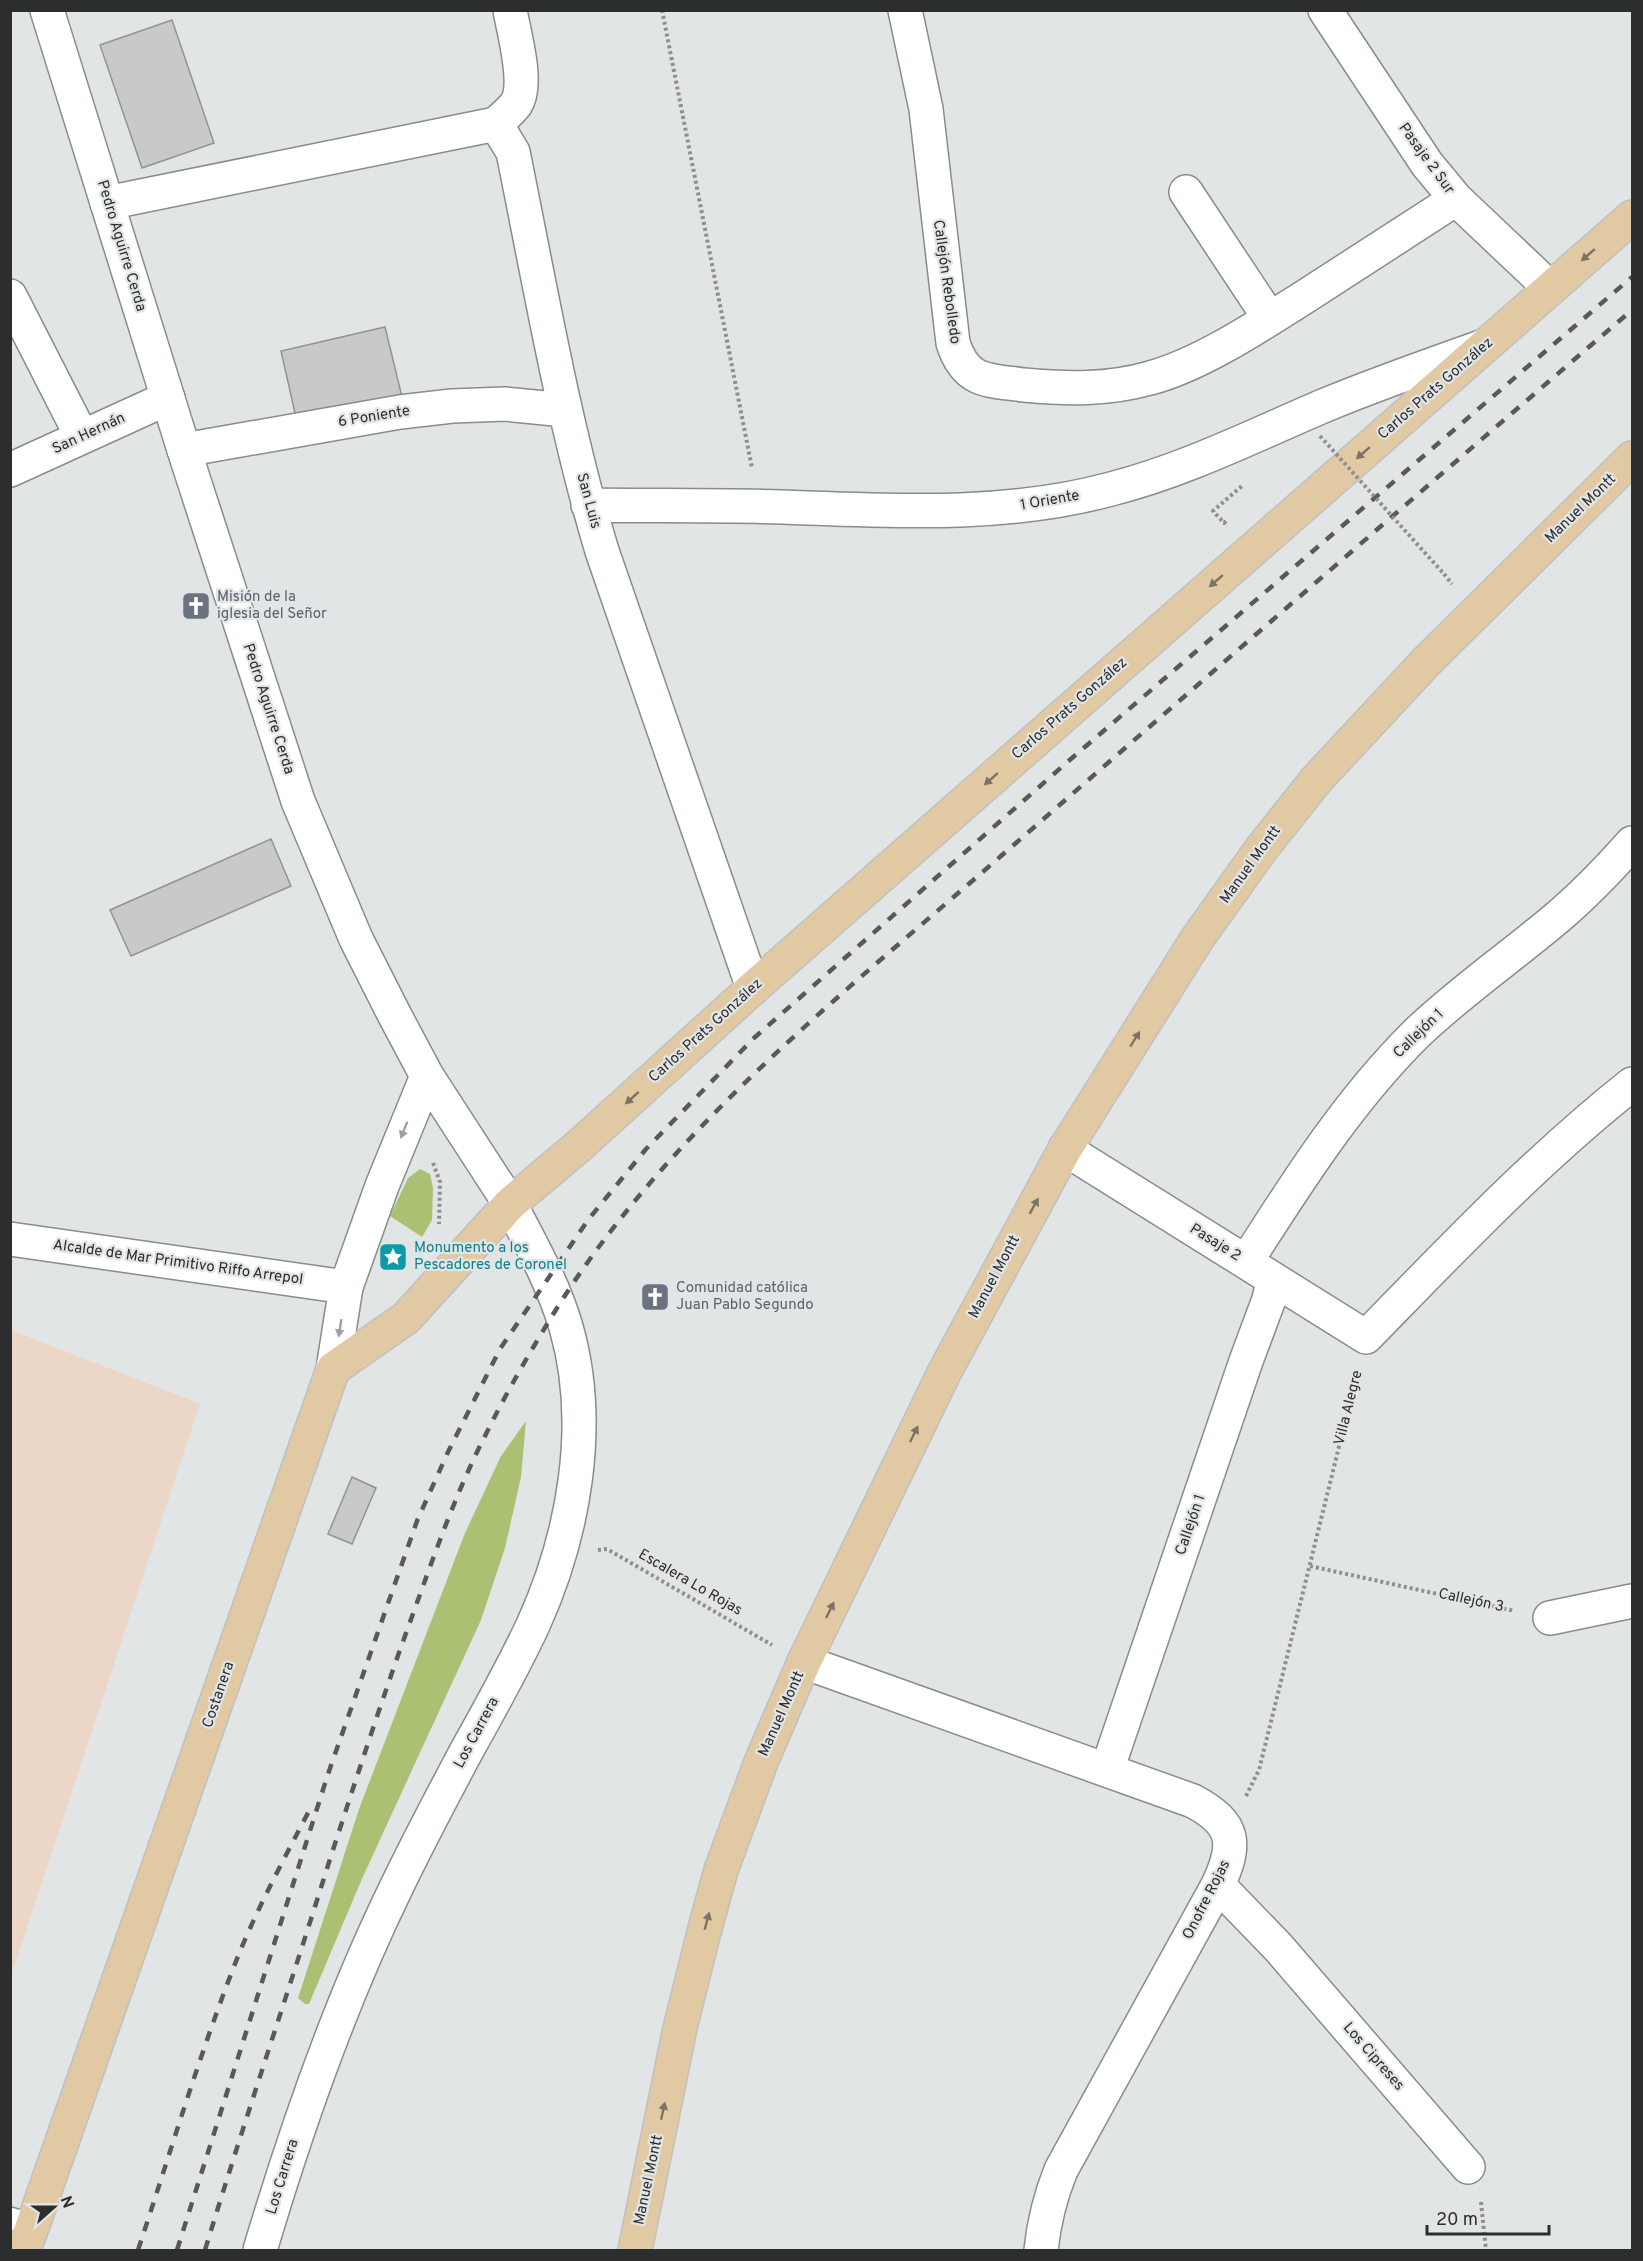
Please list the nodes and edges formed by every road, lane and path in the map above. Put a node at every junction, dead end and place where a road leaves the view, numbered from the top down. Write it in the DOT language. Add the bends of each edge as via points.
graph roads {
  1 [pos="48,10"];
  2 [pos="510,10"];
  3 [pos="662,10"];
  4 [pos="905,10"];
  5 [pos="1324,10"];
  6 [pos="496,124"];
  7 [pos="1186,192"];
  8 [pos="1456,199"];
  9 [pos="107,203"];
  10 [pos="1632,217"];
  11 [pos="1550,288"];
  12 [pos="10,296"];
  13 [pos="1270,319"];
  14 [pos="1484,346"];
  15 [pos="168,398"];
  16 [pos="565,410"];
  17 [pos="82,437"];
  18 [pos="1311,444"];
  19 [pos="184,450"];
  20 [pos="1632,458"];
  21 [pos="10,470"];
  22 [pos="1246,482"];
  23 [pos="588,505"];
  24 [pos="760,507"];
  25 [pos="1233,515"];
  26 [pos="1444,574"];
  27 [pos="1632,843"];
  28 [pos="753,988"];
  29 [pos="427,1076"];
  30 [pos="1632,1084"];
  31 [pos="412,1109"];
  32 [pos="1065,1149"];
  33 [pos="510,1204"];
  34 [pos="13,1230"];
  35 [pos="1246,1262"];
  36 [pos="1274,1280"];
  37 [pos="437,1281"];
  38 [pos="346,1287"];
  39 [pos="1366,1337"];
  40 [pos="333,1369"];
  41 [pos="607,1550"];
  42 [pos="1310,1566"];
  43 [pos="1632,1601"];
  44 [pos="1550,1618"];
  45 [pos="760,1638"];
  46 [pos="804,1662"];
  47 [pos="1107,1770"];
  48 [pos="1226,1830"];
  49 [pos="1218,1885"];
  50 [pos="1468,2167"];
  51 [pos="22,2231"];
  52 [pos="260,2250"];
  53 [pos="635,2250"];
  54 [pos="1041,2250"];
  55 [pos="1486,2250"];
  1 -- 9 [label="street, Pedro Aguirre Cerda"];
  2 -- 6 [label="street" via="521,90 516,103"];
  3 -- 24 [label="path"];
  4 -- 13 [label="street, Callejón Rebolledo" via="926,109 949,320 955,351 964,369 990,381 1055,388 1111,386 1154,377 1186,364"];
  5 -- 8 [label="street, Pasaje 2 Sur" via="1427,164"];
  6 -- 9 [label="street"];
  6 -- 16 [label="street, San Luis" via="513,152"];
  7 -- 13 [label="street"];
  8 -- 11 [label="street, Pasaje 2 Sur"];
  8 -- 13 [label="street, Callejón Rebolledo"];
  9 -- 15 [label="street, Pedro Aguirre Cerda"];
  10 -- 11 [label="main road, Carlos Prats González, one-way"];
  11 -- 14 [label="main road, Carlos Prats González"];
  12 -- 17 [label="street"];
  14 -- 24 [label="street, 1 Oriente" via="1371,386 1193,463 1110,490 972,511"];
  14 -- 28 [label="main road, Carlos Prats González, one-way"];
  15 -- 17 [label="street, San Hernán"];
  15 -- 19 [label="street, Pedro Aguirre Cerda"];
  16 -- 19 [label="street, 6 Poniente" via="505,404 452,406"];
  16 -- 23 [label="street, San Luis"];
  17 -- 21 [label="street, San Hernán"];
  18 -- 26 [label="path, bridge" via="1320,436"];
  19 -- 29 [label="street, Pedro Aguirre Cerda" via="298,801 356,939"];
  32 -- 20 [label="main road, Manuel Montt, one-way" via="1197,939 1317,779 1426,662"];
  22 -- 25 [label="path" via="1213,511 1224,523"];
  23 -- 24 [label="street, 1 Oriente"];
  23 -- 28 [label="street, San Luis"];
  27 -- 35 [label="street, Callejón 1" via="1590,888 1443,1010 1386,1067 1318,1152"];
  28 -- 33 [label="main road, Carlos Prats González, one-way"];
  29 -- 31 [label="street"];
  29 -- 33 [label="street, Pedro Aguirre Cerda"];
  30 -- 39 [label="street" via="1497,1203"];
  31 -- 37 [label="path" via="440,1182"];
  31 -- 38 [label="street, one-way"];
  32 -- 35 [label="street, Pasaje 2"];
  46 -- 32 [label="main road, Manuel Montt, one-way" via="944,1372"];
  33 -- 37 [label="main road"];
  33 -- 52 [label="street, Los Carrera" via="548,1277 574,1358 578,1448 564,1534 534,1623 424,1831 366,1954 307,2103"];
  34 -- 38 [label="street, Alcalde de Mar Primitivo Riffo Arrepol"];
  35 -- 36 [label="street, Pasaje 2"];
  36 -- 39 [label="street, Pasaje 2"];
  36 -- 47 [label="street, Callejón 1"];
  37 -- 40 [label="main road" via="406,1318"];
  38 -- 40 [label="street, one-way"];
  39 -- 42 [label="path, Villa Alegre"];
  40 -- 51 [label="main road, Costanera"];
  41 -- 45 [label="path, Escalera Lo Rojas"];
  42 -- 44 [label="path, Callejón 3"];
  42 -- 48 [label="path, Villa Alegre" via="1259,1770"];
  43 -- 44 [label="street"];
  46 -- 47 [label="street"];
  53 -- 46 [label="main road, Manuel Montt, one-way" via="680,2028 721,1870"];
  47 -- 48 [label="street" via="1193,1801 1214,1814"];
  48 -- 49 [label="street, Onofre Rojas" via="1230,1854"];
  49 -- 50 [label="street, Los Cipreses" via="1278,1947"];
  49 -- 54 [label="street, Onofre Rojas" via="1061,2170 1043,2224"];
  50 -- 55 [label="path" via="1480,2201"];
}
